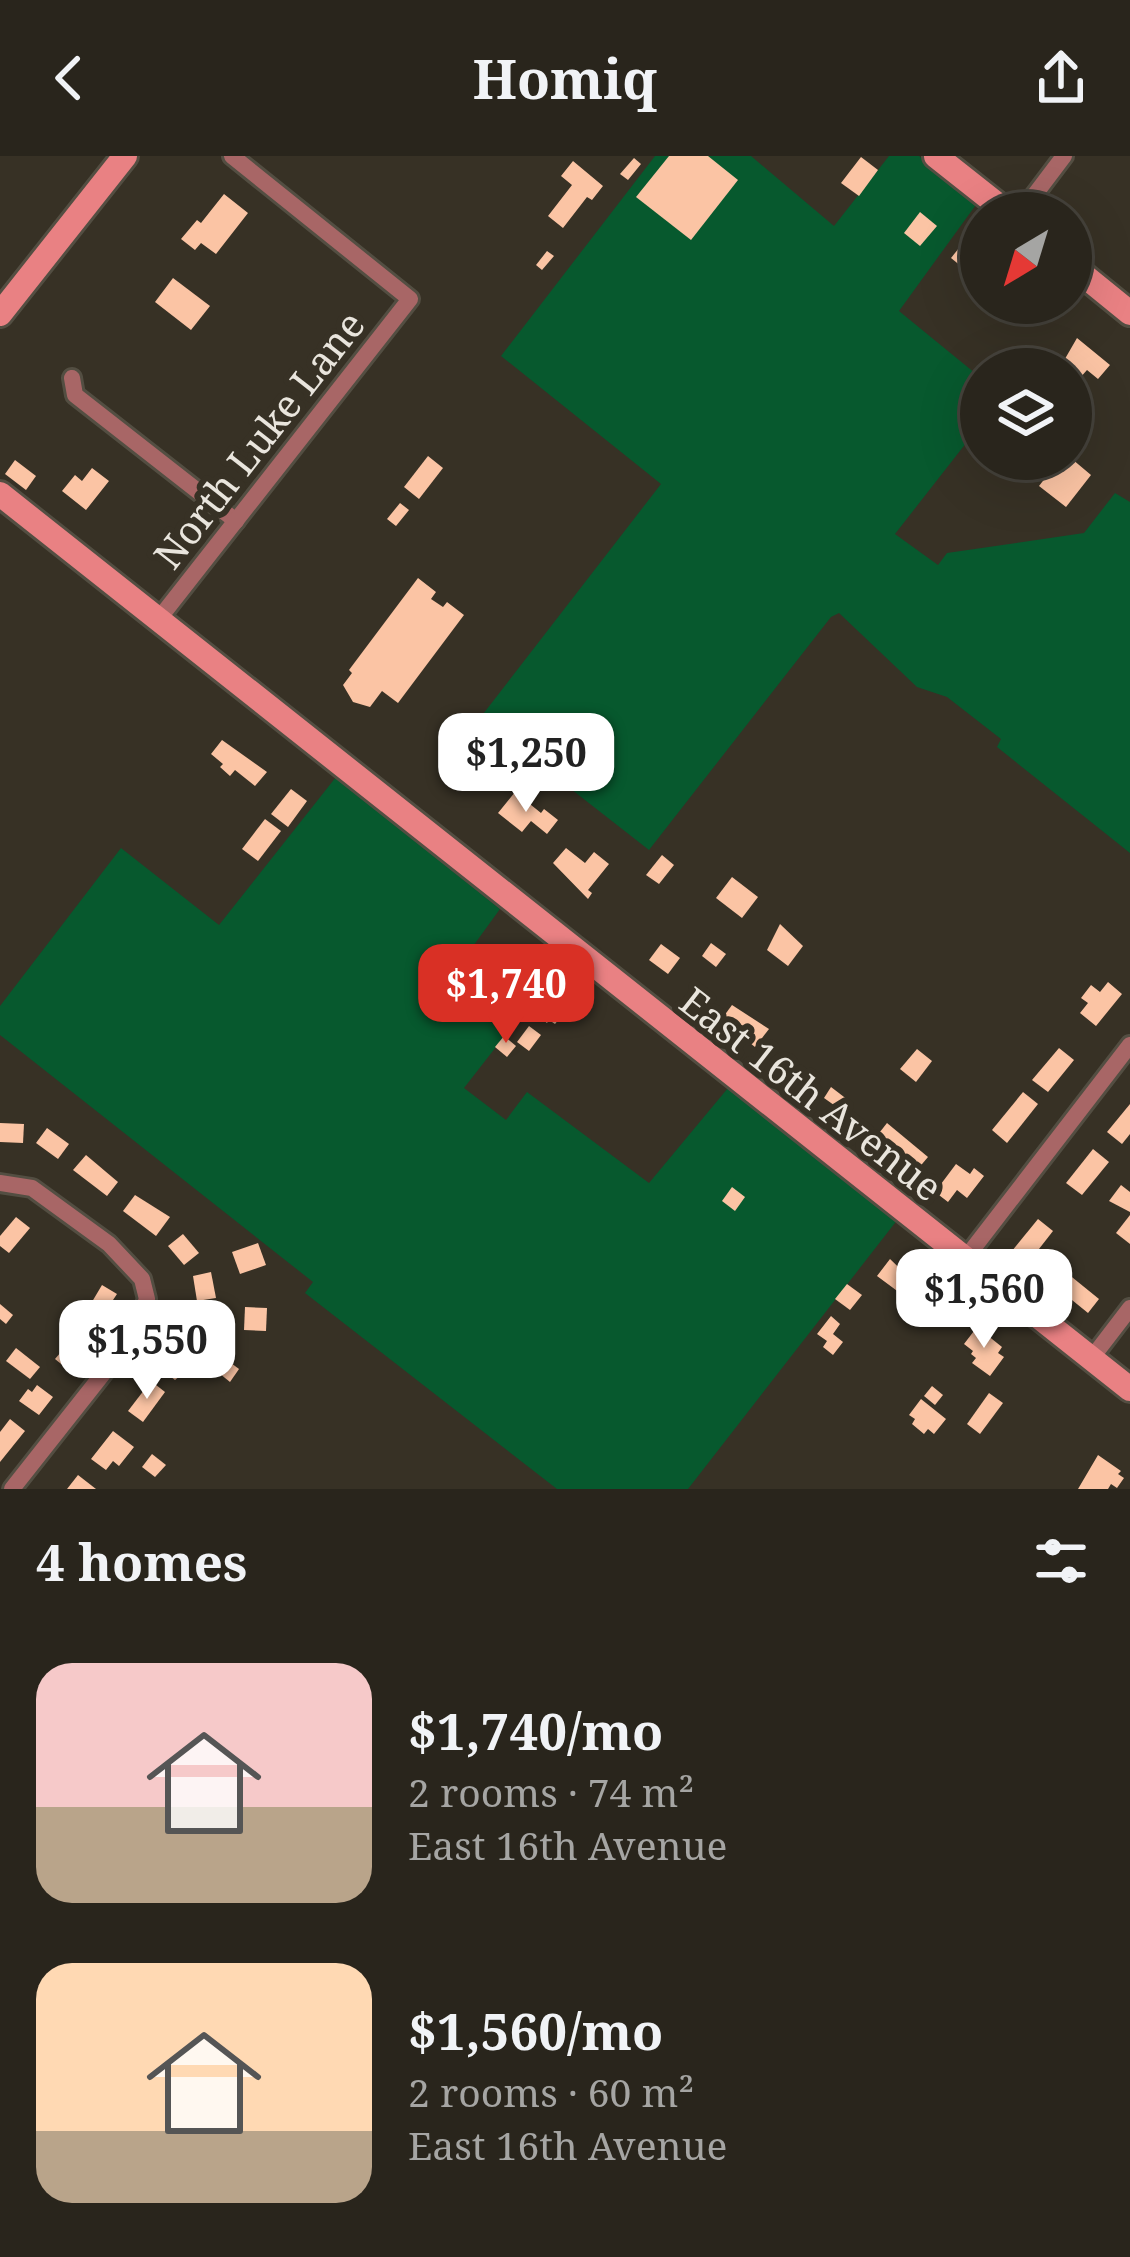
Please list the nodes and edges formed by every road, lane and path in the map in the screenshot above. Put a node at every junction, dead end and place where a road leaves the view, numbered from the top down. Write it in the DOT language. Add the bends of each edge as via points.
graph roads {
  1 [pos="125,156"];
  2 [pos="232,156"];
  3 [pos="936,156"];
  4 [pos="1064,156"];
  5 [pos="981,192"];
  6 [pos="1037,192"];
  7 [pos="1092,282"];
  8 [pos="1130,313"];
  9 [pos="0,314"];
  10 [pos="72,378"];
  11 [pos="0,494"];
  12 [pos="236,521"];
  13 [pos="158,620"];
  14 [pos="1130,1045"];
  15 [pos="0,1183"];
  16 [pos="965,1259"];
  17 [pos="1130,1309"];
  18 [pos="1091,1359"];
  19 [pos="1130,1389"];
  20 [pos="12,1489"];
  1 -- 9 [label="street"];
  2 -- 12 [label="street, North Luke Lane" via="410,299"];
  3 -- 5 [label="street"];
  4 -- 6 [label="street"];
  7 -- 8 [label="street"];
  10 -- 12 [label="street" via="75,395"];
  11 -- 13 [label="street, East 16th Avenue"];
  12 -- 13 [label="street, North Luke Lane"];
  13 -- 16 [label="street, East 16th Avenue"];
  14 -- 16 [label="street"];
  15 -- 20 [label="street" via="32,1188 96,1234 142,1279 147,1299 133,1337"];
  16 -- 18 [label="street, East 16th Avenue"];
  17 -- 18 [label="street"];
  18 -- 19 [label="street, East 16th Avenue"];
}
